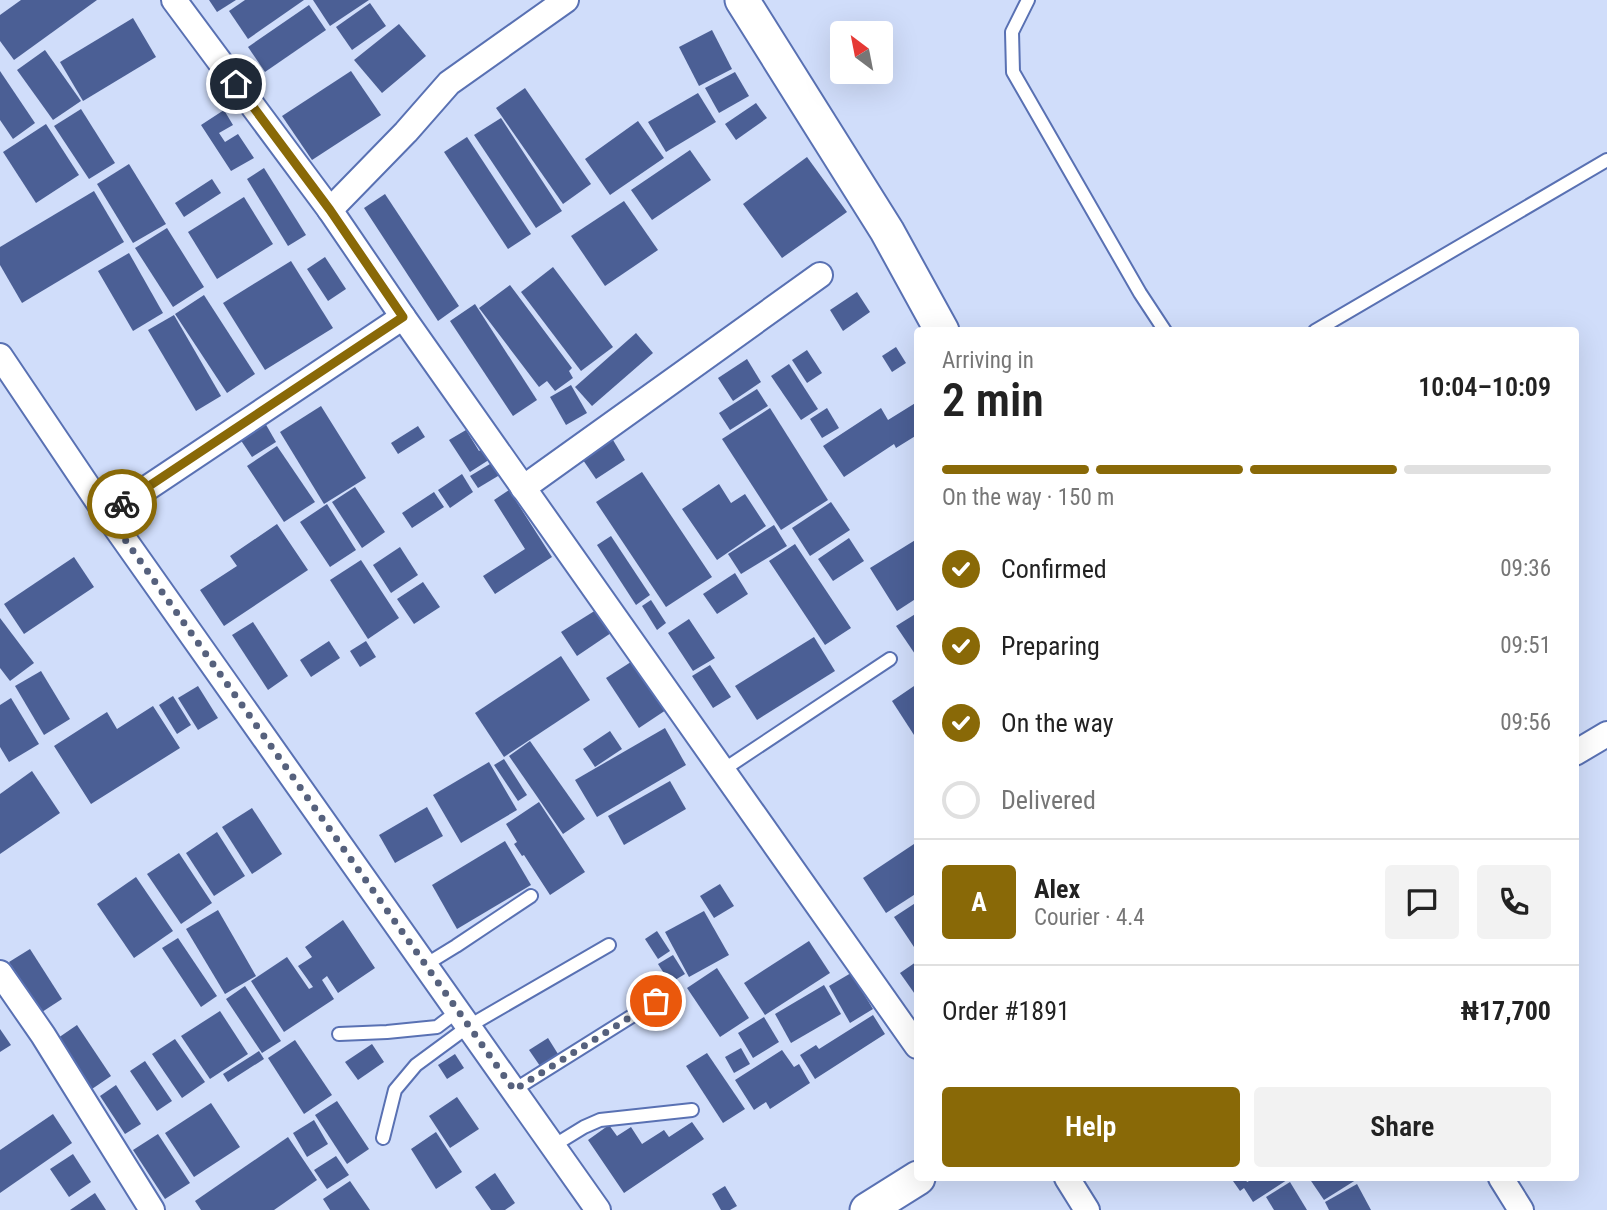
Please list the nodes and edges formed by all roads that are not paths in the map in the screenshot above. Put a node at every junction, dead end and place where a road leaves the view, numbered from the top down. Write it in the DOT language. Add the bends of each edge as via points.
graph roads {
  1 [pos="174,0"];
  2 [pos="566,0"];
  3 [pos="742,0"];
  4 [pos="1028,0"];
  5 [pos="1607,160"];
  6 [pos="330,210"];
  7 [pos="820,275"];
  8 [pos="403,317"];
  9 [pos="940,327"];
  10 [pos="1162,327"];
  11 [pos="1322,327"];
  12 [pos="0,356"];
  13 [pos="523,488"];
  14 [pos="107,514"];
  15 [pos="890,659"];
  16 [pos="1607,734"];
  17 [pos="1579,751"];
  18 [pos="723,770"];
  19 [pos="531,896"];
  20 [pos="609,945"];
  21 [pos="425,965"];
  22 [pos="0,973"];
  23 [pos="656,1001"];
  24 [pos="463,1019"];
  25 [pos="339,1034"];
  26 [pos="914,1042"];
  27 [pos="514,1090"];
  28 [pos="692,1110"];
  29 [pos="383,1138"];
  30 [pos="553,1146"];
  31 [pos="914,1181"];
  32 [pos="1069,1181"];
  33 [pos="1503,1181"];
  34 [pos="152,1210"];
  35 [pos="598,1210"];
  36 [pos="867,1210"];
  37 [pos="1087,1210"];
  38 [pos="1521,1210"];
  1 -- 6 [label="street"];
  2 -- 6 [label="street" via="449,83"];
  3 -- 9 [label="street" via="887,231"];
  4 -- 10 [label="lane" via="1012,32 1013,72"];
  5 -- 11 [label="lane"];
  6 -- 8 [label="street"];
  7 -- 13 [label="street"];
  8 -- 13 [label="street"];
  8 -- 14 [label="street"];
  12 -- 14 [label="street"];
  13 -- 18 [label="street"];
  14 -- 21 [label="street"];
  15 -- 18 [label="lane"];
  16 -- 17 [label="street"];
  18 -- 26 [label="street"];
  19 -- 21 [label="lane"];
  20 -- 24 [label="lane"];
  21 -- 24 [label="street"];
  22 -- 34 [label="street"];
  23 -- 27 [label="lane"];
  24 -- 25 [label="lane" via="437,1027"];
  24 -- 27 [label="street"];
  24 -- 29 [label="lane" via="396,1090"];
  27 -- 30 [label="street"];
  28 -- 30 [label="lane" via="600,1120"];
  30 -- 35 [label="street"];
  31 -- 36 [label="street"];
  32 -- 37 [label="street"];
  33 -- 38 [label="street"];
}
